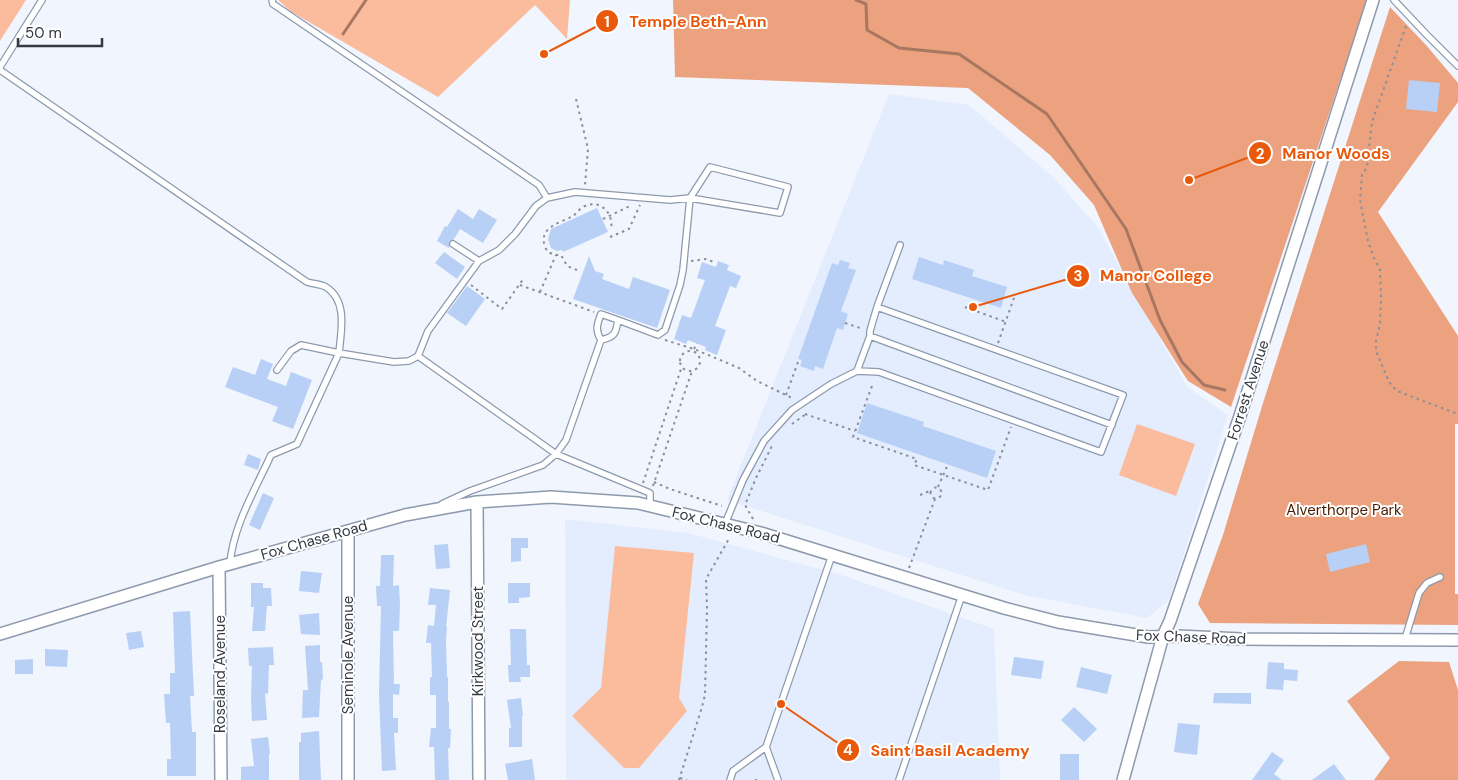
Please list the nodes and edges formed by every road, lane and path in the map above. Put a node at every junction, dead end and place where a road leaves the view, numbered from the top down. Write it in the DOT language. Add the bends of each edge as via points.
graph roads {
  1 [pos="42,0"];
  2 [pos="272,0"];
  3 [pos="1373,0"];
  4 [pos="1394,0"];
  5 [pos="1406,26"];
  6 [pos="1458,66"];
  7 [pos="0,68"];
  8 [pos="576,99"];
  9 [pos="583,193"];
  10 [pos="548,198"];
  11 [pos="643,198"];
  12 [pos="690,198"];
  13 [pos="628,207"];
  14 [pos="579,209"];
  15 [pos="610,216"];
  16 [pos="602,219"];
  17 [pos="611,229"];
  18 [pos="610,237"];
  19 [pos="453,244"];
  20 [pos="900,245"];
  21 [pos="556,255"];
  22 [pos="479,261"];
  23 [pos="684,261"];
  24 [pos="716,262"];
  25 [pos="577,270"];
  26 [pos="524,278"];
  27 [pos="464,280"];
  28 [pos="520,285"];
  29 [pos="540,292"];
  30 [pos="1015,295"];
  31 [pos="877,307"];
  32 [pos="965,307"];
  33 [pos="601,314"];
  34 [pos="618,320"];
  35 [pos="1006,322"];
  36 [pos="845,323"];
  37 [pos="870,334"];
  38 [pos="658,335"];
  39 [pos="601,340"];
  40 [pos="697,344"];
  41 [pos="693,350"];
  42 [pos="996,350"];
  43 [pos="339,353"];
  44 [pos="418,356"];
  45 [pos="798,362"];
  46 [pos="682,366"];
  47 [pos="277,370"];
  48 [pos="692,371"];
  49 [pos="857,371"];
  50 [pos="872,386"];
  51 [pos="786,395"];
  52 [pos="792,398"];
  53 [pos="801,413"];
  54 [pos="806,414"];
  55 [pos="1458,414"];
  56 [pos="1014,421"];
  57 [pos="1112,425"];
  58 [pos="787,428"];
  59 [pos="855,431"];
  60 [pos="775,441"];
  61 [pos="556,454"];
  62 [pos="948,464"];
  63 [pos="943,475"];
  64 [pos="654,482"];
  65 [pos="938,488"];
  66 [pos="641,489"];
  67 [pos="932,490"];
  68 [pos="650,493"];
  69 [pos="920,495"];
  70 [pos="935,499"];
  71 [pos="477,502"];
  72 [pos="650,506"];
  73 [pos="722,506"];
  74 [pos="430,510"];
  75 [pos="753,519"];
  76 [pos="725,524"];
  77 [pos="348,531"];
  78 [pos="733,533"];
  79 [pos="832,555"];
  80 [pos="224,566"];
  81 [pos="910,568"];
  82 [pos="1440,577"];
  83 [pos="962,595"];
  84 [pos="0,634"];
  85 [pos="1164,636"];
  86 [pos="1405,639"];
  87 [pos="1458,640"];
  88 [pos="766,748"];
  89 [pos="680,779"];
  90 [pos="221,780"];
  91 [pos="348,780"];
  92 [pos="479,780"];
  93 [pos="687,780"];
  94 [pos="730,780"];
  95 [pos="778,780"];
  96 [pos="900,780"];
  97 [pos="1122,780"];
  1 -- 7 [label="lane"];
  2 -- 10 [label="lane" via="273,4 539,185"];
  3 -- 85 [label="street, Forrest Avenue" via="1240,416"];
  4 -- 6 [label="lane"];
  5 -- 55 [label="path" via="1372,122 1367,167 1362,175 1360,200 1372,256 1380,270 1381,306 1376,351 1389,382 1397,391"];
  7 -- 43 [label="lane" via="307,282 325,287 336,296 342,312"];
  8 -- 9 [label="path" via="588,149"];
  9 -- 10 [label="lane"];
  9 -- 11 [label="lane"];
  9 -- 14 [label="path"];
  10 -- 22 [label="lane" via="536,206 499,250"];
  11 -- 12 [label="lane"];
  11 -- 18 [label="path" via="629,228"];
  12 -- 12 [label="lane" via="780,212 788,187 710,167"];
  12 -- 23 [label="lane"];
  13 -- 15 [label="path"];
  14 -- 15 [label="path" via="592,204 600,206"];
  14 -- 21 [label="path" via="575,215 553,225 544,236 546,250"];
  15 -- 16 [label="path"];
  15 -- 17 [label="path"];
  19 -- 22 [label="lane"];
  20 -- 31 [label="lane"];
  21 -- 25 [label="path" via="561,255 567,266"];
  21 -- 29 [label="path"];
  22 -- 27 [label="lane"];
  23 -- 24 [label="path" via="706,259"];
  23 -- 38 [label="lane" via="680,285 665,330"];
  26 -- 28 [label="path"];
  27 -- 28 [label="path" via="502,309"];
  27 -- 44 [label="lane" via="428,331"];
  28 -- 29 [label="path"];
  29 -- 33 [label="path"];
  30 -- 35 [label="path"];
  31 -- 37 [label="lane"];
  31 -- 42 [label="lane"];
  32 -- 35 [label="path"];
  33 -- 34 [label="lane"];
  33 -- 39 [label="lane" via="596,325"];
  34 -- 38 [label="lane"];
  34 -- 39 [label="lane" via="616,332"];
  35 -- 42 [label="path"];
  36 -- 37 [label="path"];
  37 -- 49 [label="lane"];
  37 -- 57 [label="lane"];
  38 -- 41 [label="path"];
  39 -- 61 [label="lane" via="566,440"];
  40 -- 41 [label="path"];
  41 -- 46 [label="path" via="681,357"];
  41 -- 48 [label="path" via="700,360"];
  41 -- 51 [label="path" via="739,368"];
  42 -- 57 [label="lane" via="1123,395"];
  43 -- 44 [label="lane" via="394,362"];
  43 -- 47 [label="lane" via="301,345 290,351"];
  43 -- 80 [label="lane" via="297,444 271,455"];
  44 -- 61 [label="lane"];
  45 -- 51 [label="path"];
  46 -- 48 [label="path"];
  46 -- 66 [label="path"];
  48 -- 64 [label="path"];
  49 -- 56 [label="lane" via="879,372"];
  49 -- 76 [label="lane" via="796,406 764,441"];
  50 -- 59 [label="path"];
  51 -- 52 [label="path"];
  53 -- 54 [label="path"];
  54 -- 58 [label="path"];
  54 -- 59 [label="path"];
  56 -- 57 [label="lane" via="1101,452"];
  56 -- 63 [label="path" via="988,490"];
  59 -- 63 [label="path" via="853,437 917,459 914,465"];
  60 -- 75 [label="path" via="745,505"];
  61 -- 66 [label="lane"];
  61 -- 74 [label="lane" via="543,465 470,491"];
  62 -- 63 [label="path"];
  63 -- 65 [label="path"];
  64 -- 68 [label="path"];
  64 -- 73 [label="path"];
  65 -- 67 [label="path"];
  65 -- 70 [label="path" via="942,494"];
  66 -- 68 [label="lane"];
  67 -- 69 [label="path"];
  67 -- 70 [label="path" via="931,496"];
  68 -- 72 [label="lane"];
  70 -- 81 [label="path"];
  71 -- 72 [label="street, Fox Chase Road" via="552,497"];
  71 -- 74 [label="street, Fox Chase Road"];
  71 -- 92 [label="street, Kirkwood Street"];
  72 -- 76 [label="street, Fox Chase Road"];
  74 -- 77 [label="street, Fox Chase Road"];
  76 -- 79 [label="street, Fox Chase Road"];
  77 -- 80 [label="street, Fox Chase Road"];
  77 -- 91 [label="street, Seminole Avenue"];
  78 -- 89 [label="path" via="706,579 705,695"];
  79 -- 83 [label="street, Fox Chase Road"];
  79 -- 88 [label="lane"];
  80 -- 84 [label="street, Fox Chase Road"];
  80 -- 90 [label="street, Roseland Avenue"];
  82 -- 86 [label="lane" via="1419,593"];
  83 -- 85 [label="street, Fox Chase Road" via="1058,622 1148,637"];
  83 -- 96 [label="lane"];
  85 -- 86 [label="street, Fox Chase Road"];
  85 -- 97 [label="street, Forrest Avenue"];
  86 -- 87 [label="street, Fox Chase Road"];
  88 -- 94 [label="lane" via="732,771"];
  88 -- 95 [label="lane"];
  89 -- 93 [label="path"];
}
